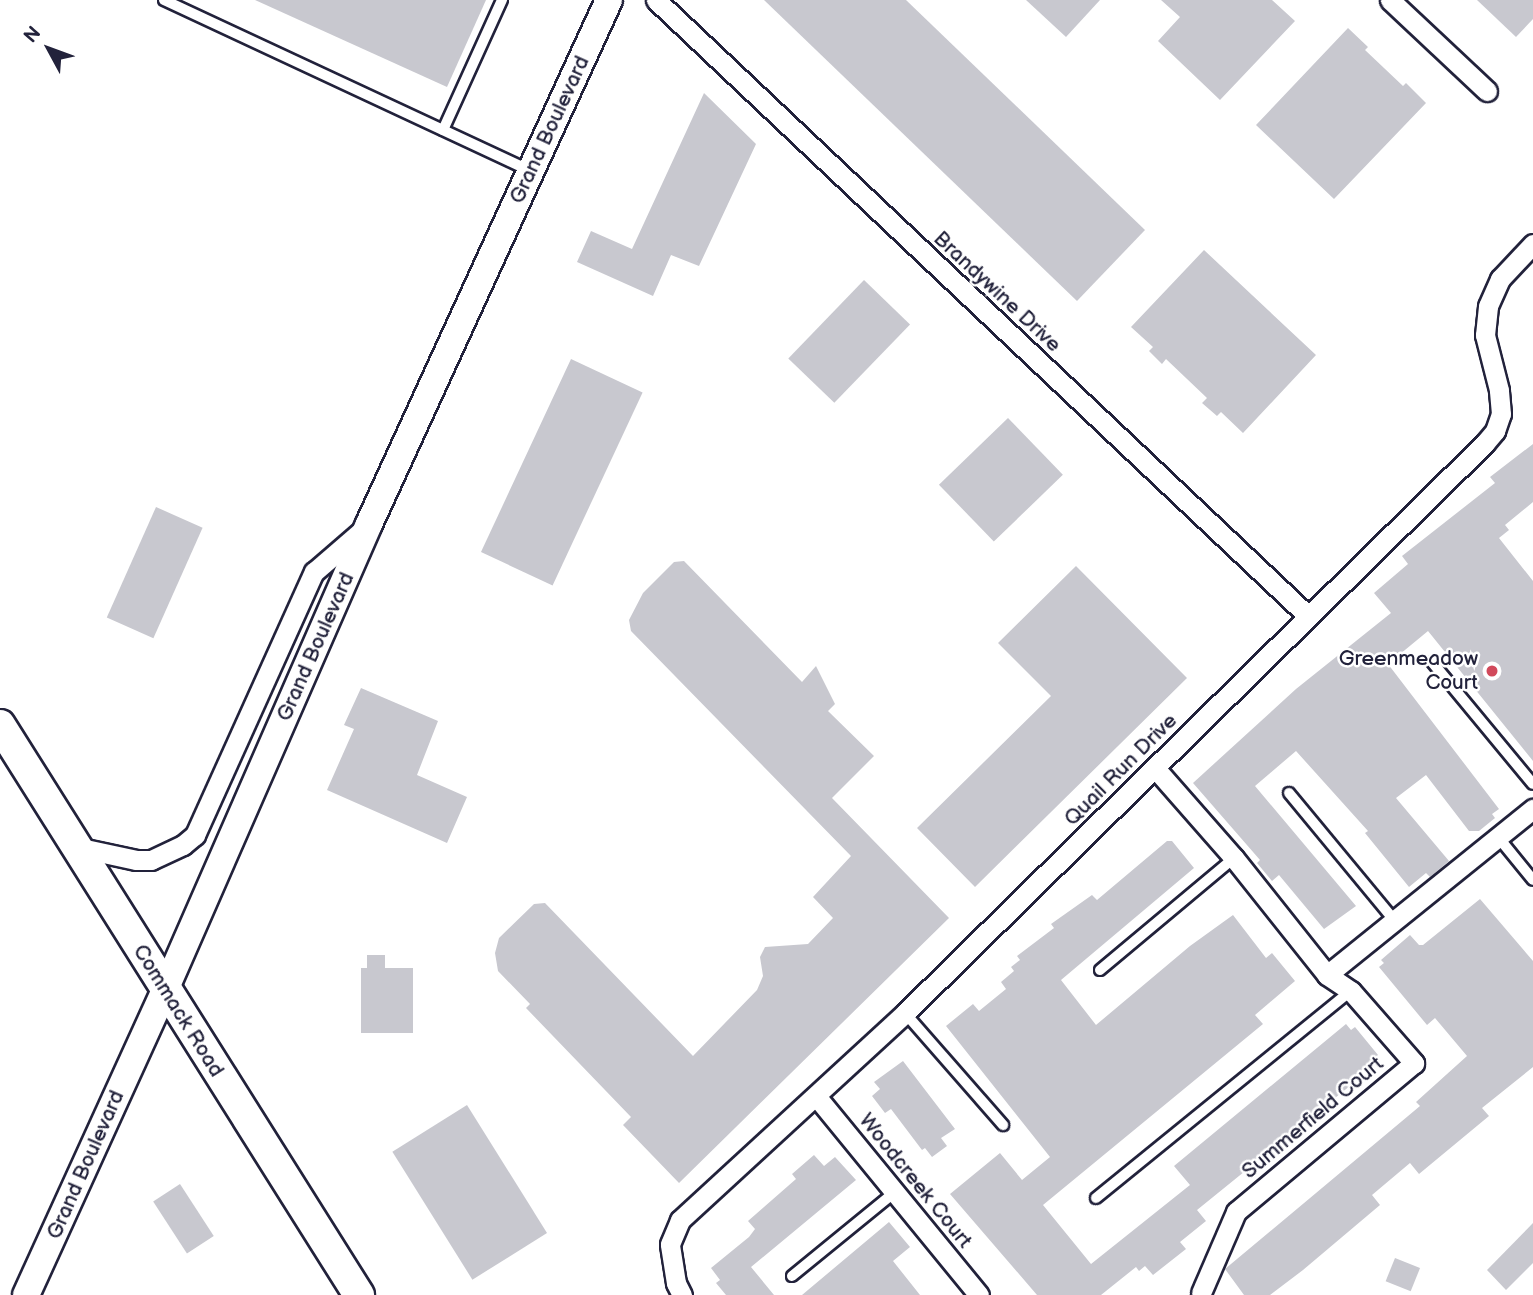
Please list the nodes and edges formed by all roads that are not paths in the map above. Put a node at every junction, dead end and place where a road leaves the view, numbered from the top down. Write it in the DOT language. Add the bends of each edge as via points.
graph roads {
  1 [pos="164,0"];
  2 [pos="502,0"];
  3 [pos="609,0"];
  4 [pos="656,0"];
  5 [pos="1390,0"];
  6 [pos="1487,91"];
  7 [pos="443,130"];
  8 [pos="531,171"];
  9 [pos="1533,244"];
  10 [pos="369,524"];
  11 [pos="1308,616"];
  12 [pos="1432,662"];
  13 [pos="0,725"];
  14 [pos="1155,768"];
  15 [pos="1533,784"];
  16 [pos="1289,793"];
  17 [pos="1533,809"];
  18 [pos="1498,837"];
  19 [pos="76,848"];
  20 [pos="1234,858"];
  21 [pos="1533,880"];
  22 [pos="1395,920"];
  23 [pos="1100,970"];
  24 [pos="1327,975"];
  25 [pos="164,990"];
  26 [pos="1351,991"];
  27 [pos="905,1013"];
  28 [pos="816,1096"];
  29 [pos="1003,1125"];
  30 [pos="895,1192"];
  31 [pos="1096,1198"];
  32 [pos="792,1276"];
  33 [pos="1201,1293"];
  34 [pos="26,1295"];
  35 [pos="359,1295"];
  36 [pos="682,1295"];
  37 [pos="979,1295"];
  1 -- 7 [label="lane"];
  2 -- 7 [label="lane"];
  3 -- 8 [label="street, Grand Boulevard"];
  4 -- 11 [label="street, Brandywine Drive"];
  5 -- 6 [label="street"];
  7 -- 8 [label="lane"];
  8 -- 10 [label="street, Grand Boulevard"];
  9 -- 11 [label="street, Quail Run Drive" via="1500,279 1488,306 1485,335 1501,414 1494,430"];
  10 -- 19 [label="street" via="314,572 195,835 151,860"];
  10 -- 25 [label="street, Grand Boulevard"];
  11 -- 14 [label="street, Quail Run Drive"];
  12 -- 15 [label="lane"];
  13 -- 19 [label="main road, Commack Road"];
  14 -- 20 [label="street, Summerfield Court"];
  14 -- 27 [label="street, Quail Run Drive"];
  16 -- 22 [label="lane"];
  17 -- 18 [label="street"];
  18 -- 21 [label="lane"];
  18 -- 22 [label="street"];
  19 -- 25 [label="main road, Commack Road"];
  20 -- 23 [label="lane"];
  20 -- 24 [label="street, Summerfield Court"];
  22 -- 24 [label="street"];
  24 -- 26 [label="street, Summerfield Court"];
  25 -- 34 [label="street, Grand Boulevard"];
  25 -- 35 [label="main road, Commack Road"];
  26 -- 31 [label="lane"];
  26 -- 33 [label="street, Summerfield Court" via="1414,1063 1236,1212"];
  27 -- 28 [label="street, Quail Run Drive"];
  27 -- 29 [label="lane"];
  28 -- 30 [label="street, Woodcreek Court"];
  28 -- 36 [label="street, Quail Run Drive" via="680,1220 670,1244"];
  30 -- 32 [label="lane"];
  30 -- 37 [label="street, Woodcreek Court"];
}
